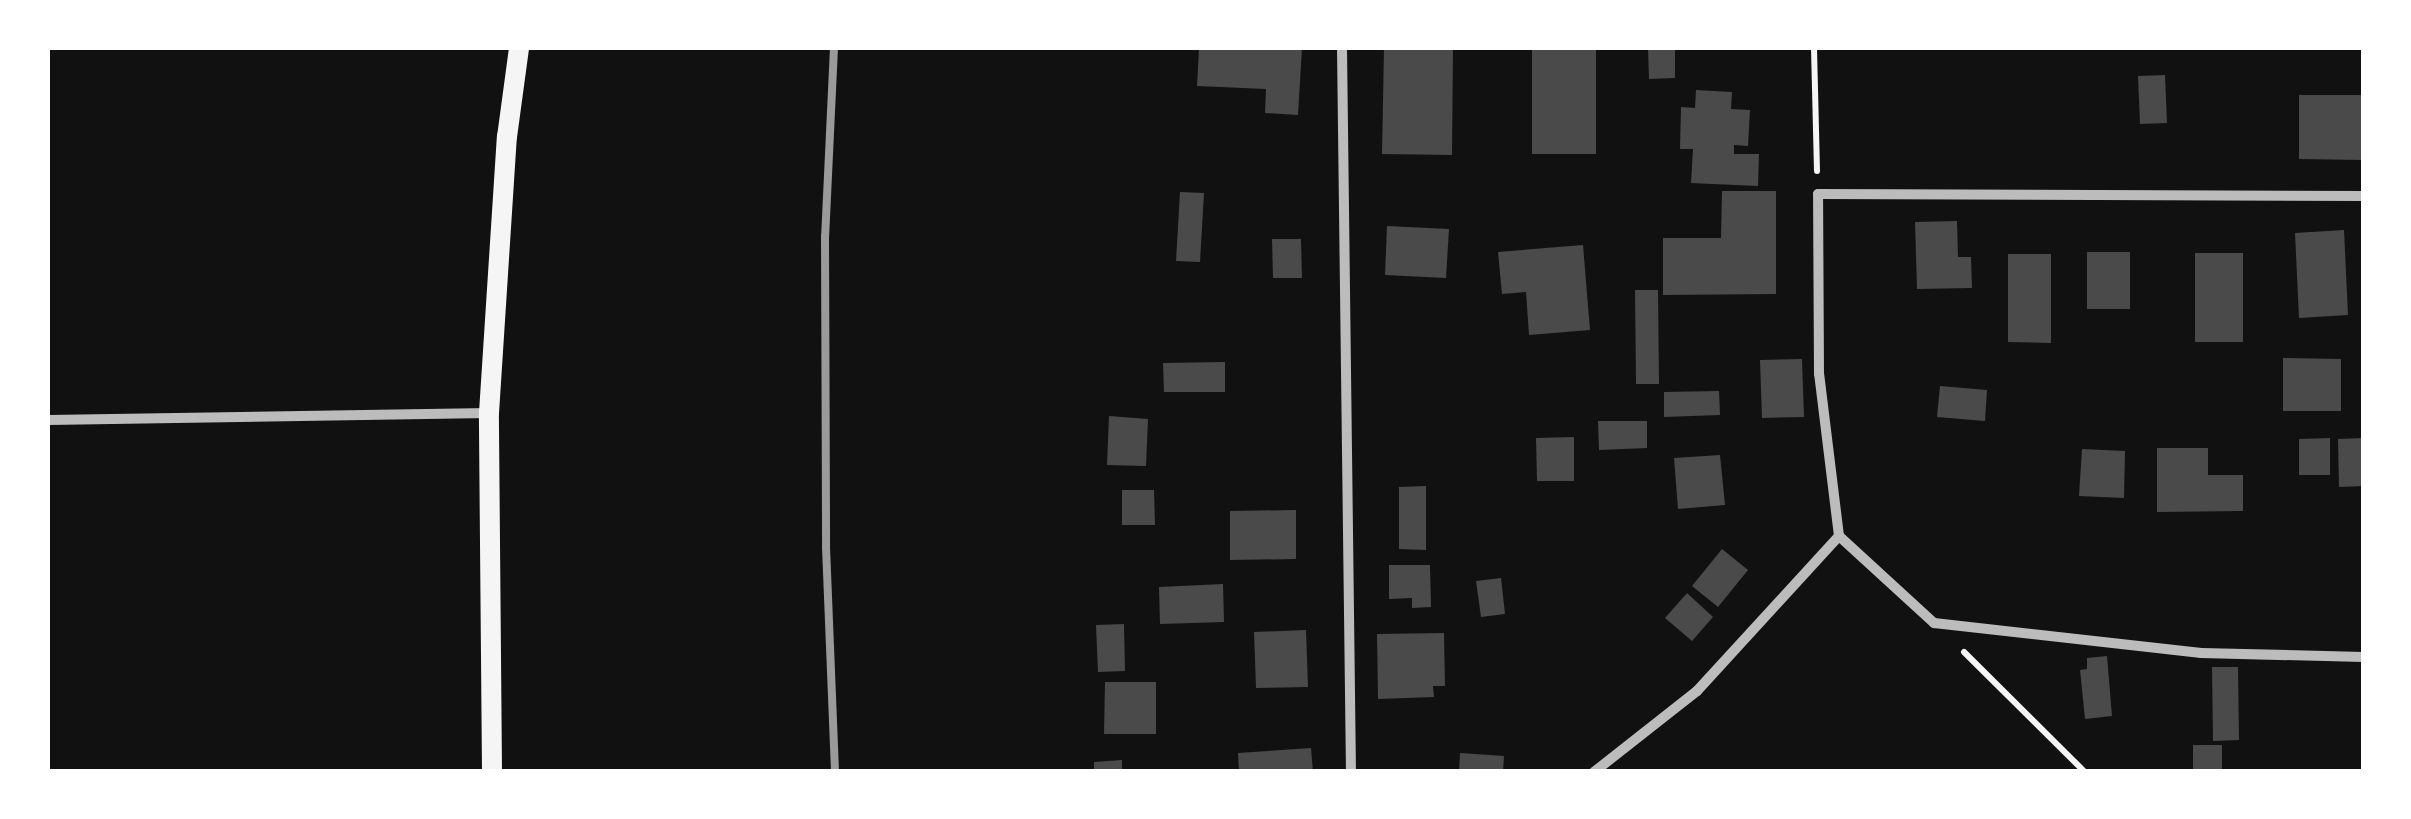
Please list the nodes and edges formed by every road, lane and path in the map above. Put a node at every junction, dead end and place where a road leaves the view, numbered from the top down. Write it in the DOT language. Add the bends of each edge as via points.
graph roads {
  1 [pos="518,48"];
  2 [pos="1342,48"];
  3 [pos="1814,48"];
  4 [pos="1818,194"];
  5 [pos="2364,196"];
  6 [pos="489,413"];
  7 [pos="48,420"];
  8 [pos="1839,536"];
  9 [pos="1934,623"];
  10 [pos="2364,657"];
  11 [pos="492,772"];
  12 [pos="1351,772"];
  13 [pos="1594,772"];
  14 [pos="2085,772"];
  1 -- 6 [label="main road"];
  2 -- 12 [label="street"];
  3 -- 4 [label="path"];
  4 -- 5 [label="street"];
  4 -- 8 [label="street" via="1819,374"];
  6 -- 7 [label="street"];
  6 -- 11 [label="main road"];
  8 -- 9 [label="street"];
  8 -- 13 [label="street" via="1697,690"];
  9 -- 10 [label="street" via="2201,653"];
  9 -- 14 [label="path"];
}
